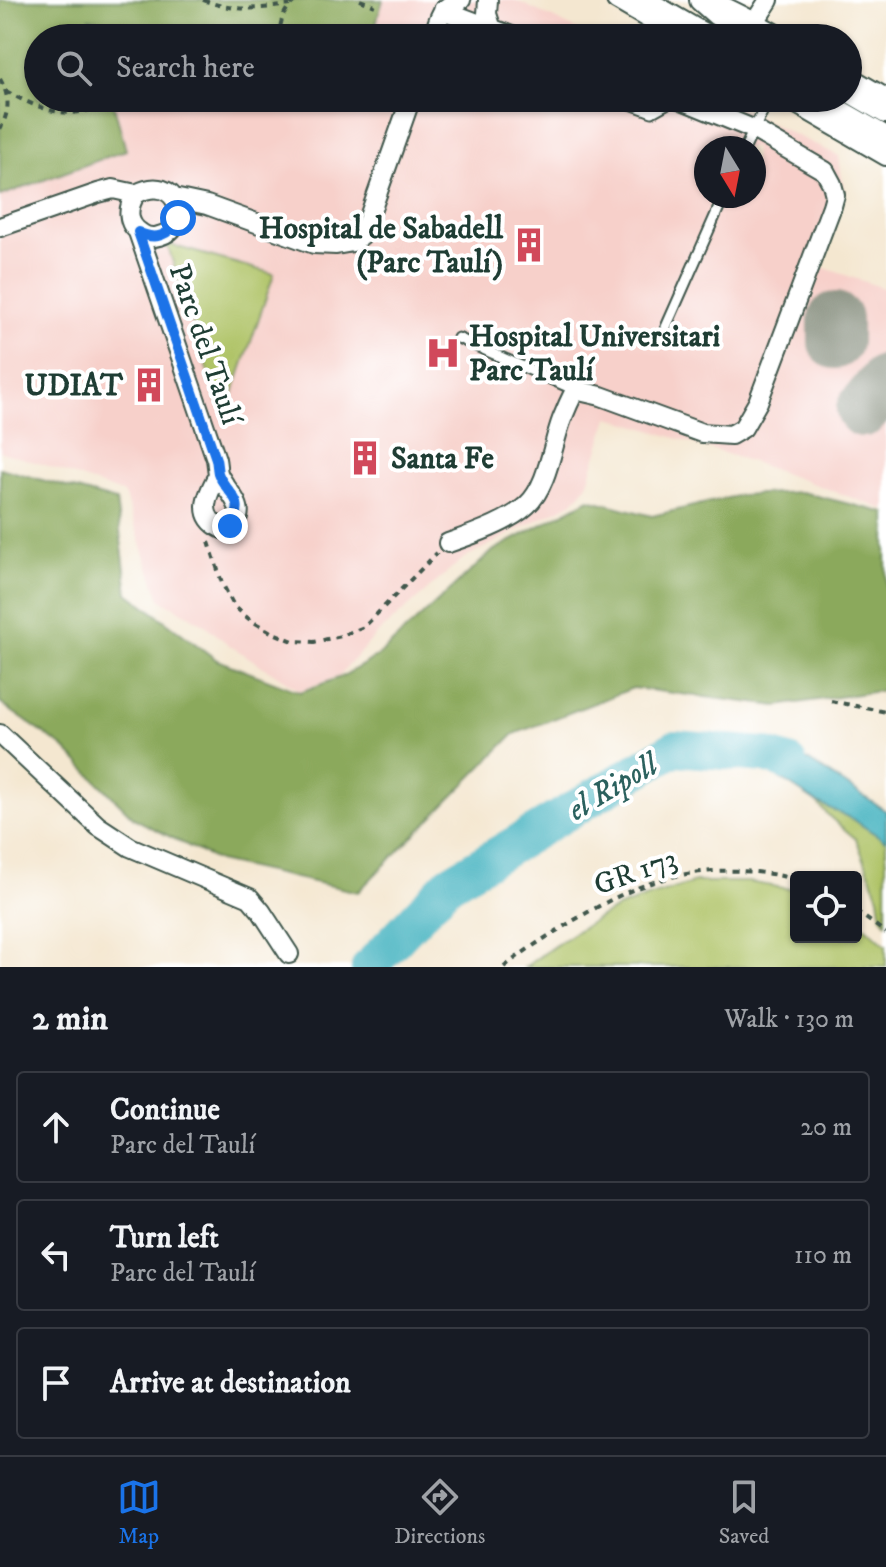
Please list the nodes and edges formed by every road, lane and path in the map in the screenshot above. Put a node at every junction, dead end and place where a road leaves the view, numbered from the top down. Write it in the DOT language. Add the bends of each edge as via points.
graph roads {
  1 [pos="203,0"];
  2 [pos="296,0"];
  3 [pos="360,0"];
  4 [pos="461,0"];
  5 [pos="488,0"];
  6 [pos="616,0"];
  7 [pos="643,0"];
  8 [pos="701,0"];
  9 [pos="708,0"];
  10 [pos="769,0"];
  11 [pos="290,5"];
  12 [pos="375,6"];
  13 [pos="443,10"];
  14 [pos="281,24"];
  15 [pos="438,24"];
  16 [pos="479,24"];
  17 [pos="490,24"];
  18 [pos="657,24"];
  19 [pos="685,24"];
  20 [pos="736,24"];
  21 [pos="744,24"];
  22 [pos="756,24"];
  23 [pos="0,79"];
  24 [pos="862,84"];
  25 [pos="6,91"];
  26 [pos="862,98"];
  27 [pos="886,98"];
  28 [pos="24,101"];
  29 [pos="57,112"];
  30 [pos="81,112"];
  31 [pos="406,112"];
  32 [pos="711,112"];
  33 [pos="762,112"];
  34 [pos="810,112"];
  35 [pos="840,112"];
  36 [pos="886,112"];
  37 [pos="0,129"];
  38 [pos="753,129"];
  39 [pos="750,136"];
  40 [pos="886,138"];
  41 [pos="886,156"];
  42 [pos="136,194"];
  43 [pos="174,198"];
  44 [pos="719,208"];
  45 [pos="0,227"];
  46 [pos="138,232"];
  47 [pos="666,327"];
  48 [pos="458,338"];
  49 [pos="575,390"];
  50 [pos="218,475"];
  51 [pos="212,524"];
  52 [pos="448,543"];
  53 [pos="831,701"];
  54 [pos="886,712"];
  55 [pos="0,734"];
  56 [pos="790,879"];
  57 [pos="862,915"];
  58 [pos="886,933"];
  59 [pos="289,954"];
  60 [pos="504,967"];
  1 -- 11 [label="path" via="252,10"];
  2 -- 11 [label="path"];
  3 -- 12 [label="path"];
  4 -- 13 [label="street"];
  5 -- 17 [label="street"];
  6 -- 18 [label="street"];
  7 -- 19 [label="street"];
  8 -- 20 [label="street"];
  9 -- 21 [label="street" via="725,6"];
  10 -- 22 [label="street"];
  11 -- 14 [label="path"];
  13 -- 15 [label="street"];
  13 -- 16 [label="street"];
  23 -- 25 [label="path"];
  24 -- 27 [label="street"];
  25 -- 28 [label="path"];
  25 -- 37 [label="path" via="9,105"];
  26 -- 36 [label="street"];
  29 -- 30 [label="path"];
  31 -- 43 [label="street" via="363,234 353,242 314,244"];
  32 -- 38 [label="street"];
  33 -- 38 [label="lane"];
  34 -- 41 [label="street"];
  35 -- 40 [label="street"];
  38 -- 39 [label="lane"];
  38 -- 49 [label="street" via="825,171 835,195 758,402 743,428 731,435 702,433"];
  42 -- 43 [label="street" via="156,187"];
  42 -- 45 [label="street" via="113,189"];
  42 -- 46 [label="street, Parc del Taulí" via="129,210"];
  43 -- 46 [label="street, Parc del Taulí" via="178,218 171,230 154,237"];
  44 -- 47 [label="lane"];
  46 -- 50 [label="street, Parc del Taulí"];
  48 -- 49 [label="lane"];
  49 -- 52 [label="street" via="529,504 476,534"];
  50 -- 51 [label="street" via="205,510"];
  50 -- 51 [label="street, Parc del Taulí" via="235,497 237,517 222,529"];
  51 -- 52 [label="path" via="209,544 234,606 293,641 314,642 364,627"];
  53 -- 54 [label="path"];
  55 -- 59 [label="street" via="98,826 130,847 250,898"];
  56 -- 60 [label="path, GR 173" via="728,870 654,881 604,903"];
  57 -- 58 [label="path"];
}
